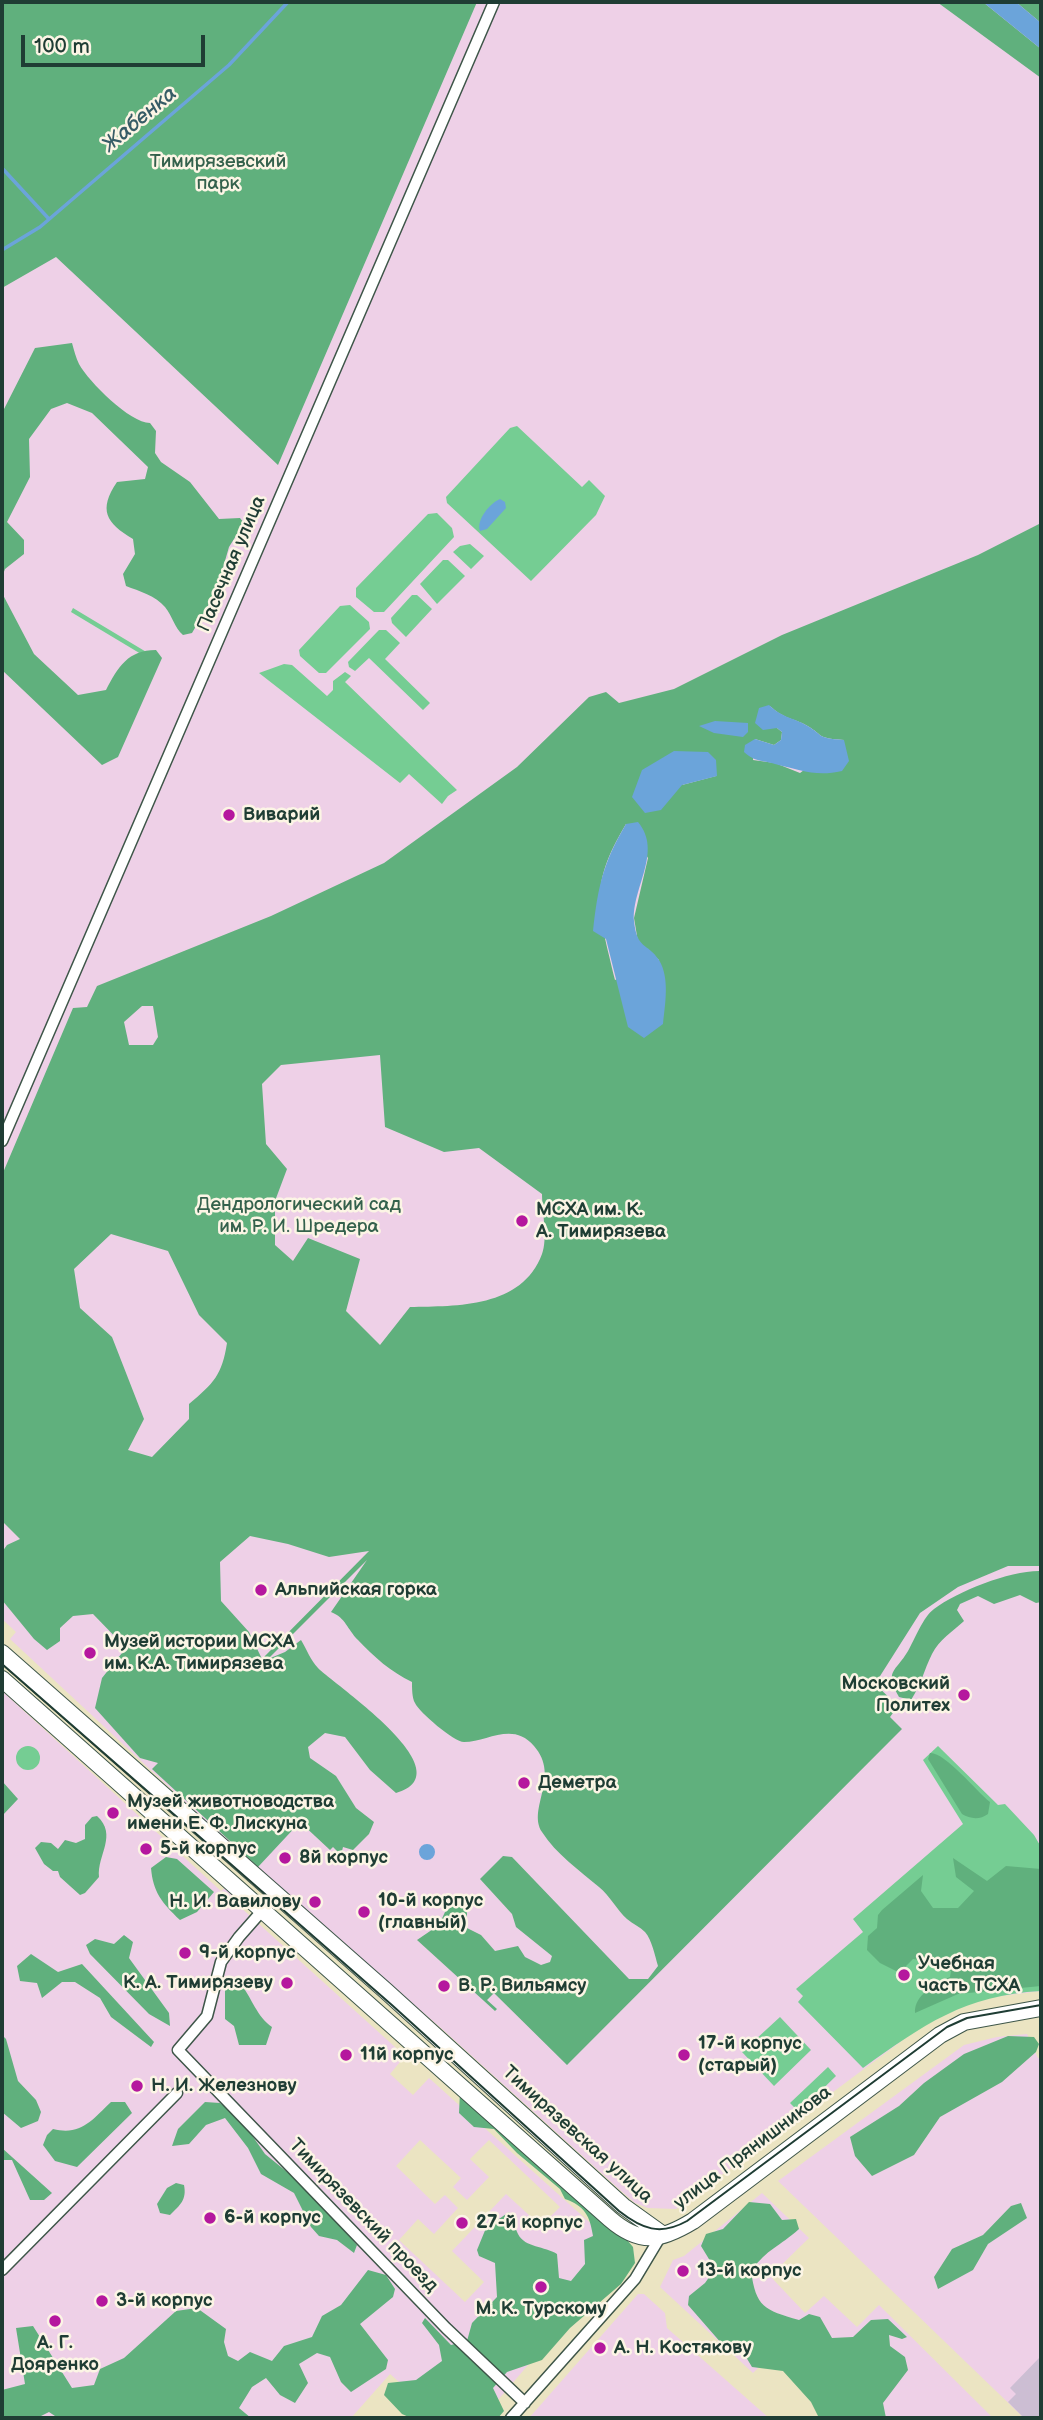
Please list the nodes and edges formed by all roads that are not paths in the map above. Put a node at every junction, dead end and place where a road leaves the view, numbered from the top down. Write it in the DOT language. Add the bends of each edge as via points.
graph roads {
  1 [pos="494,2"];
  2 [pos="2,1141"];
  3 [pos="2,1653"];
  4 [pos="2,1679"];
  5 [pos="276,1895"];
  6 [pos="263,1910"];
  7 [pos="1041,2008"];
  8 [pos="177,2094"];
  9 [pos="662,2234"];
  10 [pos="2,2270"];
  11 [pos="525,2403"];
  12 [pos="511,2418"];
  1 -- 2 [label="street, Пасечная улица"];
  3 -- 5 [label="main road, Тимирязевская улица"];
  4 -- 6 [label="main road, Тимирязевская улица"];
  5 -- 6 [label="street"];
  5 -- 9 [label="main road, Тимирязевская улица" via="623,2206"];
  6 -- 9 [label="main road, Тимирязевская улица" via="627,2234 639,2238"];
  6 -- 11 [label="street, Тимирязевский проезд" via="221,1962 207,2016 178,2050 446,2328"];
  7 -- 9 [label="main road, улица Прянишникова" via="964,2022 940,2035 692,2221"];
  8 -- 10 [label="street"];
  9 -- 11 [label="street, улица Прянишникова" via="635,2279"];
  11 -- 12 [label="street, улица Прянишникова"];
}
